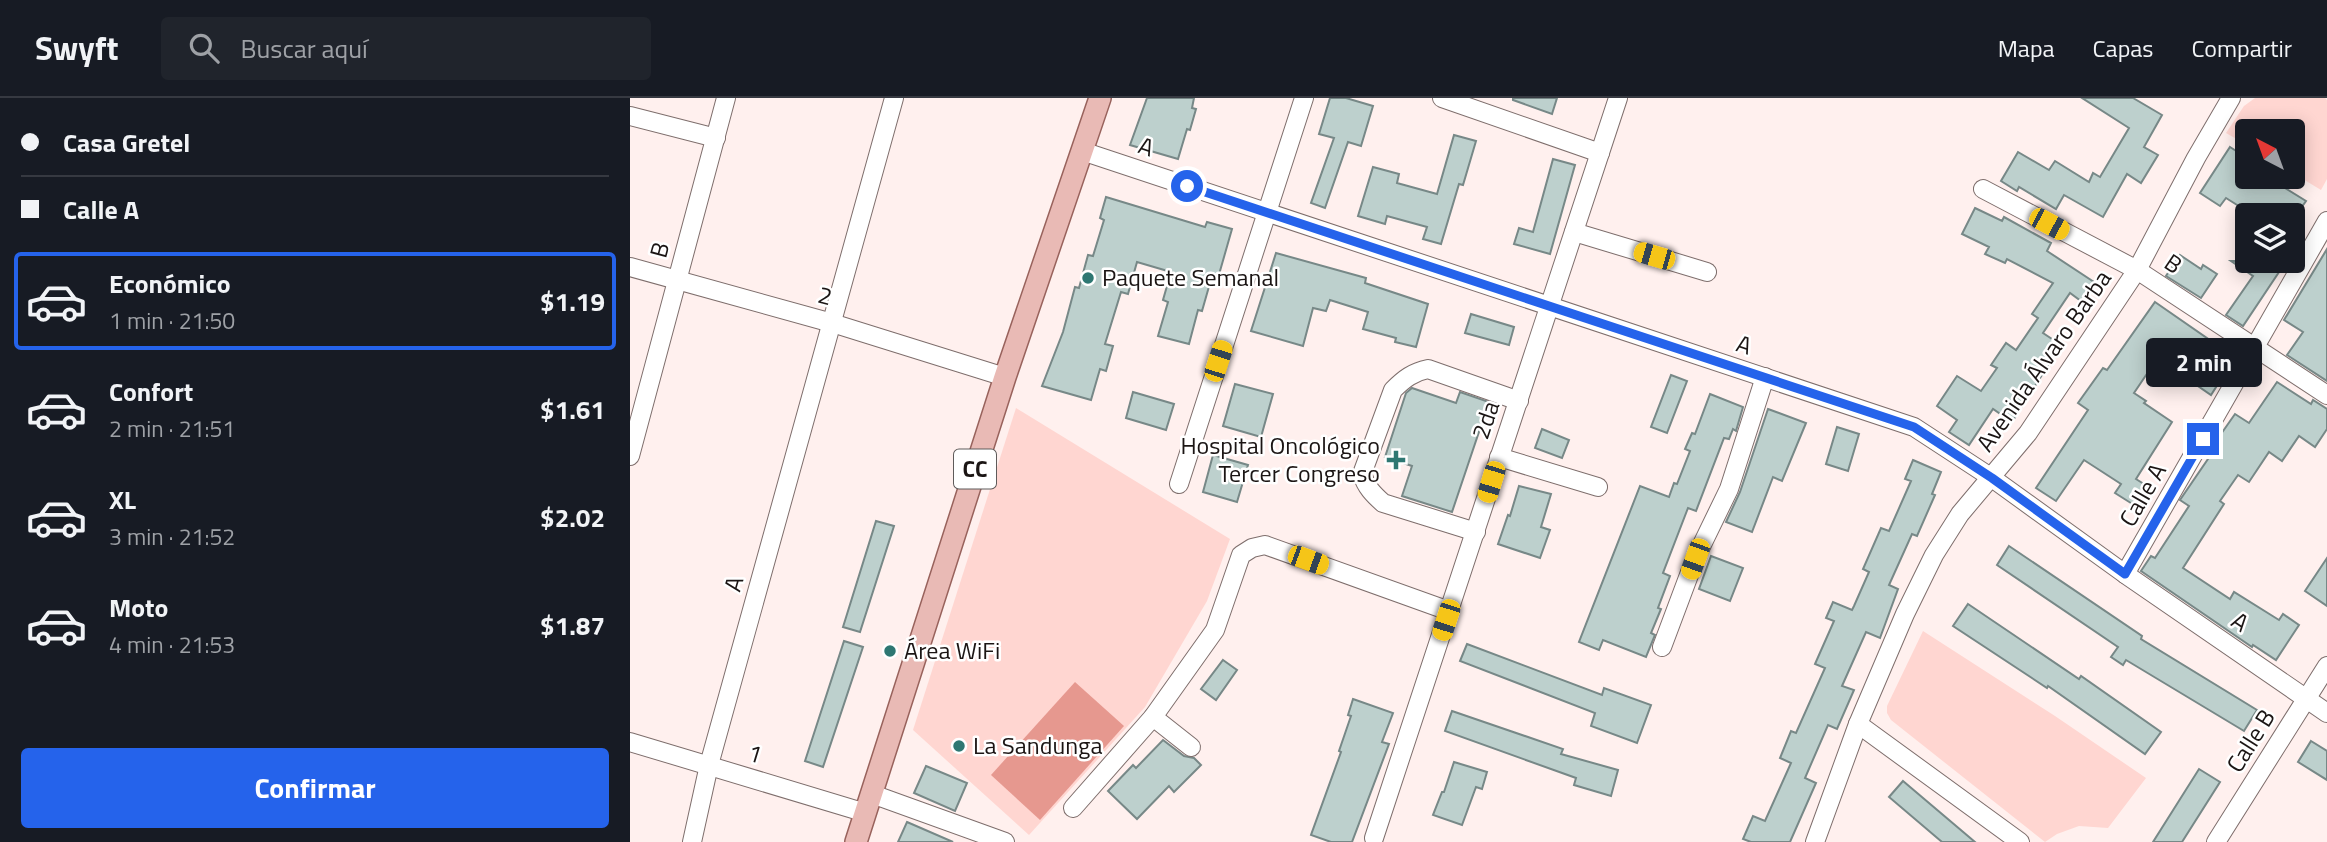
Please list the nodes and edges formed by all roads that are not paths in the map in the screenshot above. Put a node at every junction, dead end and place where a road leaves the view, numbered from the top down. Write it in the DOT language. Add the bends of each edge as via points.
graph roads {
  1 [pos="726,98"];
  2 [pos="894,98"];
  3 [pos="1100,98"];
  4 [pos="1304,98"];
  5 [pos="1442,98"];
  6 [pos="1618,98"];
  7 [pos="2230,99"];
  8 [pos="630,116"];
  9 [pos="716,138"];
  10 [pos="1082,151"];
  11 [pos="1600,153"];
  12 [pos="1983,189"];
  13 [pos="1266,213"];
  14 [pos="2327,221"];
  15 [pos="1574,232"];
  16 [pos="630,267"];
  17 [pos="2137,270"];
  18 [pos="1707,272"];
  19 [pos="677,281"];
  20 [pos="1549,306"];
  21 [pos="832,323"];
  22 [pos="2255,349"];
  23 [pos="1005,377"];
  24 [pos="1765,377"];
  25 [pos="2327,395"];
  26 [pos="1519,401"];
  27 [pos="630,456"];
  28 [pos="1499,457"];
  29 [pos="1992,478"];
  30 [pos="1178,484"];
  31 [pos="1598,488"];
  32 [pos="1476,532"];
  33 [pos="2125,574"];
  34 [pos="1448,611"];
  35 [pos="1662,647"];
  36 [pos="2327,666"];
  37 [pos="2306,699"];
  38 [pos="2327,713"];
  39 [pos="1153,717"];
  40 [pos="1858,724"];
  41 [pos="630,742"];
  42 [pos="1191,747"];
  43 [pos="709,765"];
  44 [pos="869,804"];
  45 [pos="1073,808"];
  46 [pos="1374,838"];
  47 [pos="692,842"];
  48 [pos="856,842"];
  49 [pos="1004,842"];
  50 [pos="1815,842"];
  51 [pos="2020,842"];
  52 [pos="2216,842"];
  1 -- 9 [label="street, B"];
  2 -- 21 [label="street, A"];
  3 -- 10 [label="main road, CC"];
  4 -- 13 [label="street"];
  5 -- 11 [label="street"];
  6 -- 11 [label="street, 2da"];
  7 -- 17 [label="street, Avenida Álvaro Barba"];
  8 -- 9 [label="street"];
  9 -- 19 [label="street, B"];
  10 -- 13 [label="street, A"];
  10 -- 23 [label="main road, CC"];
  11 -- 15 [label="street, 2da"];
  12 -- 17 [label="street, B"];
  13 -- 20 [label="street, A"];
  13 -- 30 [label="street"];
  14 -- 22 [label="street, Calle A"];
  15 -- 18 [label="street"];
  15 -- 20 [label="street, 2da"];
  16 -- 19 [label="street, 2"];
  17 -- 22 [label="street, B"];
  17 -- 29 [label="street, Avenida Álvaro Barba" via="2028,433"];
  19 -- 21 [label="street, 2"];
  19 -- 27 [label="street, B"];
  20 -- 24 [label="street, A"];
  20 -- 26 [label="street, 2da"];
  21 -- 23 [label="street, 2"];
  21 -- 43 [label="street, A"];
  22 -- 25 [label="street, B"];
  22 -- 33 [label="street, Calle A"];
  23 -- 44 [label="main road, CC"];
  24 -- 29 [label="street, A" via="1914,427"];
  24 -- 35 [label="street" via="1729,489 1695,559"];
  26 -- 28 [label="street, 2da"];
  26 -- 32 [label="street" via="1428,369 1416,371 1393,390 1363,474 1371,493 1383,503"];
  28 -- 31 [label="street"];
  28 -- 32 [label="street, 2da"];
  29 -- 33 [label="street, A"];
  29 -- 40 [label="street, Avenida Álvaro Barba" via="1960,514 1934,555"];
  32 -- 34 [label="street, 2da"];
  33 -- 37 [label="street, A"];
  34 -- 39 [label="street" via="1265,545 1252,548 1241,555 1215,630"];
  34 -- 46 [label="street, 2da"];
  36 -- 37 [label="street, Calle B"];
  37 -- 38 [label="street, A"];
  37 -- 52 [label="street, Calle B"];
  39 -- 42 [label="street"];
  39 -- 45 [label="street"];
  40 -- 50 [label="street, Avenida Álvaro Barba"];
  40 -- 51 [label="street"];
  41 -- 43 [label="street, 1"];
  43 -- 44 [label="street, 1"];
  43 -- 47 [label="street, A"];
  44 -- 48 [label="main road, CC"];
  44 -- 49 [label="street, 1"];
}
